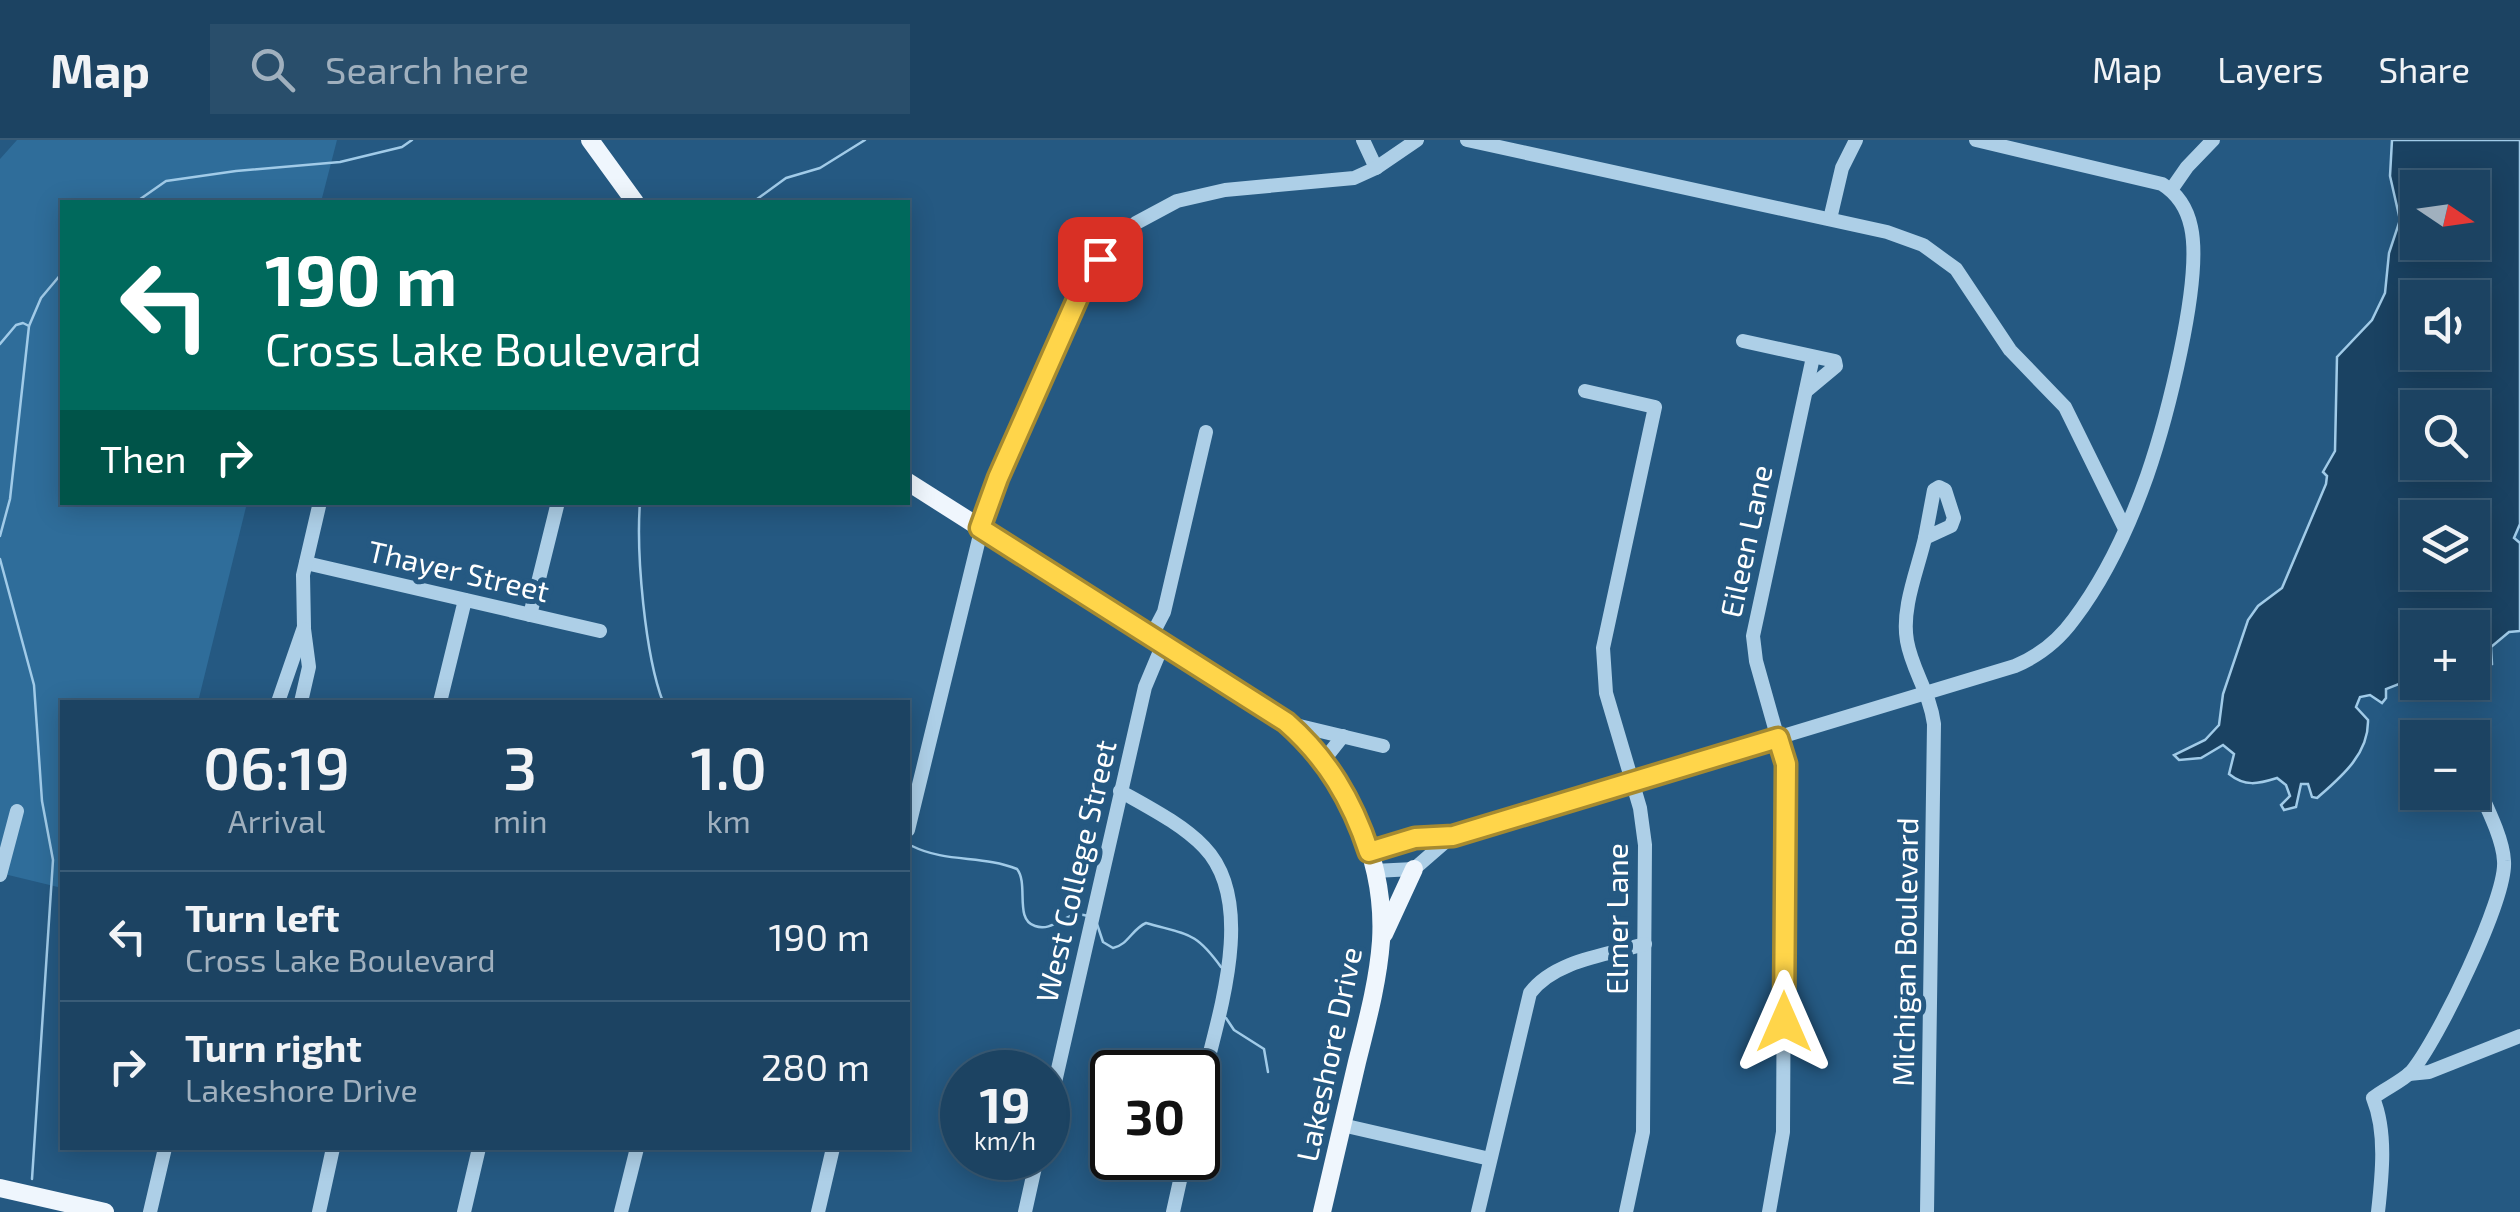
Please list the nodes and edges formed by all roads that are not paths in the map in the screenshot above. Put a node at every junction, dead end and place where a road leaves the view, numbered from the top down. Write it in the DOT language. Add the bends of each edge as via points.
graph roads {
  1 [pos="590,140"];
  2 [pos="1363,140"];
  3 [pos="1416,140"];
  4 [pos="1467,140"];
  5 [pos="1856,140"];
  6 [pos="1976,140"];
  7 [pos="2213,140"];
  8 [pos="1376,168"];
  9 [pos="2172,190"];
  10 [pos="634,200"];
  11 [pos="1830,219"];
  12 [pos="1743,341"];
  13 [pos="1813,357"];
  14 [pos="1585,391"];
  15 [pos="1805,391"];
  16 [pos="1206,432"];
  17 [pos="910,483"];
  18 [pos="319,505"];
  19 [pos="557,505"];
  20 [pos="980,528"];
  21 [pos="2125,529"];
  22 [pos="1925,538"];
  23 [pos="306,564"];
  24 [pos="465,600"];
  25 [pos="530,615"];
  26 [pos="304,628"];
  27 [pos="600,631"];
  28 [pos="1157,641"];
  29 [pos="1928,692"];
  30 [pos="279,700"];
  31 [pos="302,700"];
  32 [pos="440,700"];
  33 [pos="1286,722"];
  34 [pos="1343,736"];
  35 [pos="1778,738"];
  36 [pos="1383,746"];
  37 [pos="1324,761"];
  38 [pos="1632,781"];
  39 [pos="1120,791"];
  40 [pos="2486,810"];
  41 [pos="17,811"];
  42 [pos="910,822"];
  43 [pos="1453,836"];
  44 [pos="1408,840"];
  45 [pos="1369,852"];
  46 [pos="1419,864"];
  47 [pos="1374,870"];
  48 [pos="0,874"];
  49 [pos="1381,938"];
  50 [pos="1645,944"];
  51 [pos="2436,1036"];
  52 [pos="2520,1036"];
  53 [pos="1062,1050"];
  54 [pos="1209,1050"];
  55 [pos="2460,1059"];
  56 [pos="2409,1074"];
  57 [pos="1342,1125"];
  58 [pos="165,1150"];
  59 [pos="333,1150"];
  60 [pos="479,1150"];
  61 [pos="636,1150"];
  62 [pos="833,1150"];
  63 [pos="1490,1160"];
  64 [pos="1032,1180"];
  65 [pos="1180,1180"];
  66 [pos="0,1188"];
  67 [pos="106,1212"];
  68 [pos="150,1212"];
  69 [pos="319,1212"];
  70 [pos="464,1212"];
  71 [pos="621,1212"];
  72 [pos="818,1212"];
  73 [pos="1024,1212"];
  74 [pos="1172,1212"];
  75 [pos="1322,1212"];
  76 [pos="1478,1212"];
  77 [pos="1626,1212"];
  78 [pos="1768,1212"];
  79 [pos="1927,1212"];
  80 [pos="2378,1212"];
  1 -- 10 [label="main road"];
  2 -- 8 [label="street"];
  3 -- 8 [label="street"];
  4 -- 11 [label="street"];
  5 -- 11 [label="street"];
  6 -- 9 [label="street"];
  7 -- 9 [label="street"];
  8 -- 20 [label="street" via="1339,181 1200,194 1156,211 1120,237 1080,293"];
  9 -- 21 [label="street" via="2191,225 2192,275 2156,448"];
  11 -- 21 [label="street" via="1912,240 1956,268 2010,350 2065,407"];
  12 -- 13 [label="street"];
  13 -- 15 [label="street, Eileen Lane"];
  13 -- 15 [label="street" via="1836,366"];
  14 -- 38 [label="street, Elmer Lane" via="1656,407 1603,648 1606,694"];
  15 -- 35 [label="street, Eileen Lane" via="1753,636"];
  16 -- 28 [label="street, West College Street"];
  17 -- 20 [label="main road, Lakeshore Drive"];
  18 -- 23 [label="street"];
  19 -- 25 [label="street"];
  20 -- 28 [label="main road, Lakeshore Drive"];
  20 -- 42 [label="street"];
  21 -- 29 [label="street" via="2056,641 2014,666"];
  22 -- 29 [label="street, Michigan Boulevard" via="1906,632"];
  23 -- 24 [label="street, Thayer Street"];
  23 -- 26 [label="street"];
  24 -- 25 [label="street, Thayer Street"];
  24 -- 32 [label="street"];
  25 -- 27 [label="street, Thayer Street"];
  26 -- 30 [label="street"];
  26 -- 31 [label="street"];
  28 -- 33 [label="main road, Lakeshore Drive"];
  28 -- 39 [label="street, West College Street"];
  29 -- 35 [label="street"];
  29 -- 79 [label="street, Michigan Boulevard" via="1934,724"];
  33 -- 34 [label="street"];
  33 -- 37 [label="main road, Lakeshore Drive"];
  34 -- 36 [label="street"];
  34 -- 37 [label="street"];
  35 -- 38 [label="street"];
  35 -- 78 [label="street, Eileen Lane" via="1786,764 1783,1132"];
  37 -- 45 [label="main road, Lakeshore Drive" via="1352,806"];
  38 -- 43 [label="street"];
  38 -- 50 [label="street, Elmer Lane" via="1645,845"];
  39 -- 53 [label="street, West College Street"];
  39 -- 54 [label="street" via="1205,848 1222,872 1234,921"];
  40 -- 51 [label="street" via="2504,873"];
  41 -- 48 [label="street"];
  43 -- 44 [label="street"];
  43 -- 46 [label="street"];
  44 -- 45 [label="street"];
  44 -- 46 [label="street" via="1399,851 1404,862"];
  45 -- 47 [label="main road, Lakeshore Drive"];
  46 -- 47 [label="street"];
  46 -- 49 [label="main road"];
  47 -- 49 [label="main road, Lakeshore Drive"];
  49 -- 57 [label="main road, Lakeshore Drive"];
  50 -- 63 [label="street" via="1562,968 1530,993"];
  50 -- 77 [label="street, Elmer Lane" via="1643,1132"];
  51 -- 55 [label="street"];
  51 -- 56 [label="street"];
  52 -- 55 [label="street"];
  55 -- 56 [label="street"];
  56 -- 80 [label="street" via="2372,1098 2382,1149"];
  57 -- 63 [label="street"];
  57 -- 75 [label="main road, Lakeshore Drive"];
  58 -- 68 [label="street"];
  59 -- 69 [label="street"];
  60 -- 70 [label="street"];
  61 -- 71 [label="street"];
  62 -- 72 [label="street"];
  63 -- 76 [label="street"];
  64 -- 73 [label="street"];
  65 -- 74 [label="street"];
  66 -- 67 [label="main road"];
}
